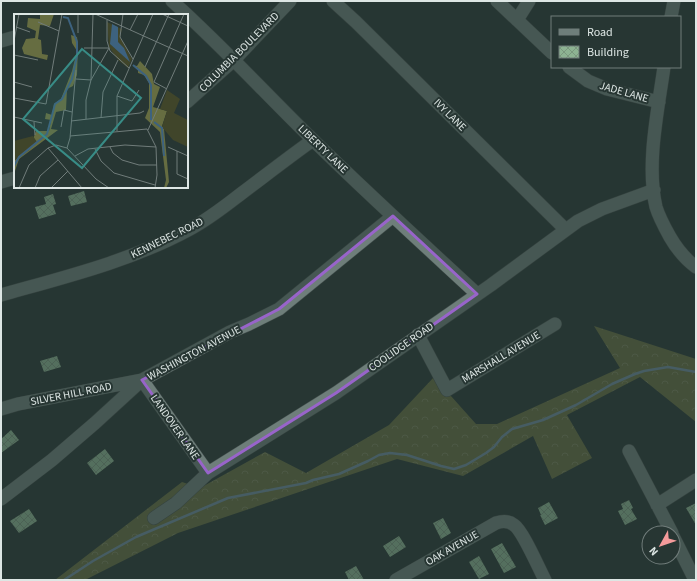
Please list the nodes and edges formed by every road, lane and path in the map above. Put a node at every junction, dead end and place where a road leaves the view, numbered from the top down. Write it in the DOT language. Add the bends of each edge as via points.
graph roads {
  1 [pos="172,1"];
  2 [pos="290,1"];
  3 [pos="333,1"];
  4 [pos="497,1"];
  5 [pos="529,1"];
  6 [pos="674,1"];
  7 [pos="186,14"];
  8 [pos="188,15"];
  9 [pos="671,16"];
  10 [pos="517,20"];
  11 [pos="14,37"];
  12 [pos="1,41"];
  13 [pos="551,52"];
  14 [pos="234,60"];
  15 [pos="570,68"];
  16 [pos="664,68"];
  17 [pos="188,101"];
  18 [pos="659,102"];
  19 [pos="313,140"];
  20 [pos="14,178"];
  21 [pos="1,182"];
  22 [pos="654,190"];
  23 [pos="393,216"];
  24 [pos="566,230"];
  25 [pos="696,267"];
  26 [pos="477,294"];
  27 [pos="1,295"];
  28 [pos="555,324"];
  29 [pos="418,335"];
  30 [pos="142,380"];
  31 [pos="1,409"];
  32 [pos="629,451"];
  33 [pos="208,473"];
  34 [pos="696,480"];
  35 [pos="1,499"];
  36 [pos="657,505"];
  37 [pos="154,518"];
  38 [pos="668,525"];
  39 [pos="681,552"];
  40 [pos="396,580"];
  41 [pos="544,580"];
  42 [pos="695,580"];
  1 -- 7 [label="street, LIBERTY LANE"];
  2 -- 14 [label="street, COLUMBIA BOULEVARD"];
  3 -- 24 [label="street, IVY LANE"];
  4 -- 10 [label="street"];
  5 -- 10 [label="street"];
  6 -- 9 [label="street"];
  8 -- 14 [label="street, LIBERTY LANE"];
  10 -- 13 [label="street"];
  11 -- 12 [label="street"];
  14 -- 17 [label="street, COLUMBIA BOULEVARD"];
  14 -- 19 [label="street, LIBERTY LANE"];
  15 -- 18 [label="street, JADE LANE" via="588,81 607,89"];
  16 -- 18 [label="street"];
  18 -- 22 [label="street" via="654,142"];
  19 -- 23 [label="street, LIBERTY LANE"];
  19 -- 27 [label="street, KENNEBEC ROAD" via="191,229 130,257"];
  20 -- 21 [label="street"];
  22 -- 24 [label="street, COOLIDGE ROAD" via="602,209"];
  22 -- 25 [label="street" via="656,207 664,227 688,261"];
  23 -- 26 [label="street, LIBERTY LANE"];
  23 -- 30 [label="street, WASHINGTON AVENUE" via="279,309 230,332"];
  24 -- 26 [label="street, COOLIDGE ROAD"];
  26 -- 29 [label="street, COOLIDGE ROAD"];
  28 -- 29 [label="street, MARSHALL AVENUE" via="447,390"];
  29 -- 33 [label="street, COOLIDGE ROAD" via="336,393"];
  30 -- 31 [label="street, SILVER HILL ROAD"];
  30 -- 33 [label="street, LANDOVER LANE"];
  30 -- 35 [label="street, WASHINGTON AVENUE" via="95,423"];
  32 -- 36 [label="street"];
  33 -- 37 [label="street, COOLIDGE ROAD" via="176,503"];
  34 -- 36 [label="street"];
  36 -- 38 [label="street"];
  39 -- 42 [label="street"];
  40 -- 41 [label="street, OAK AVENUE" via="501,522 510,523 520,532"];
}
